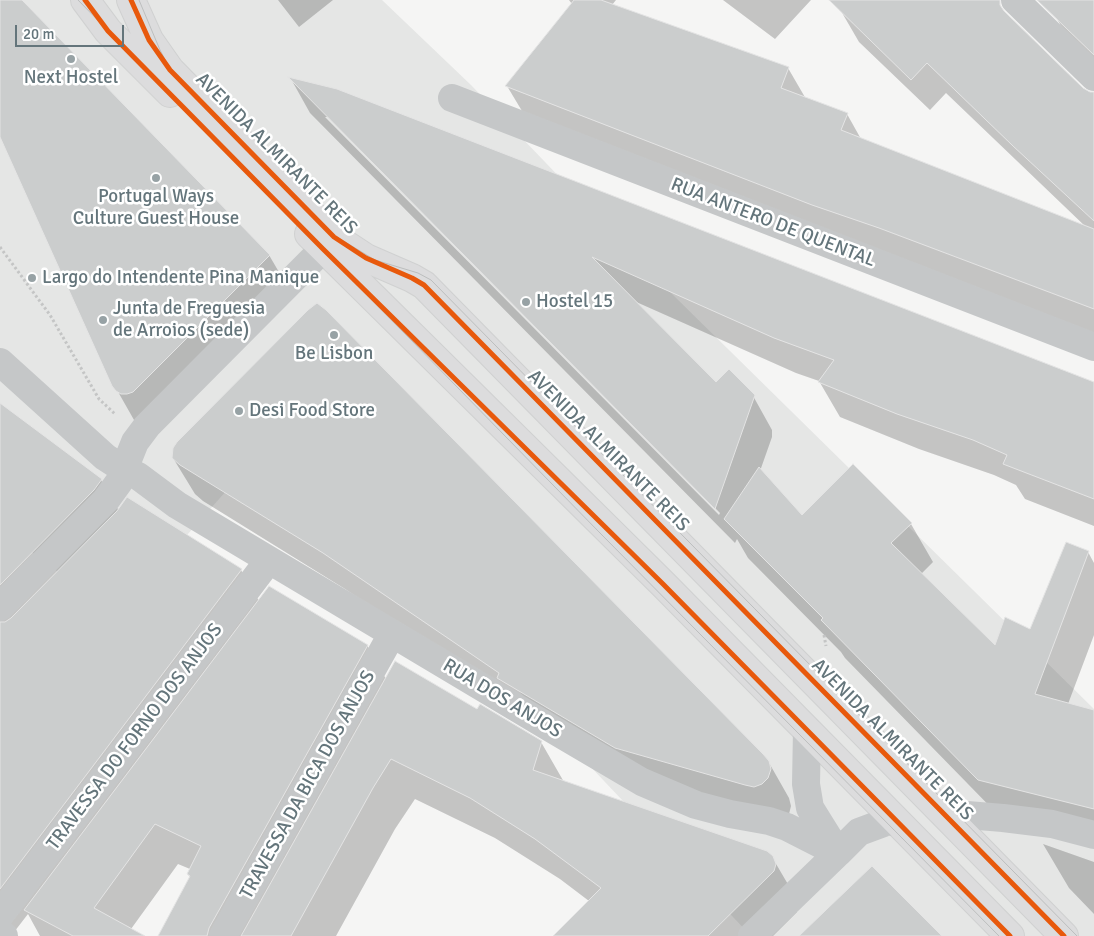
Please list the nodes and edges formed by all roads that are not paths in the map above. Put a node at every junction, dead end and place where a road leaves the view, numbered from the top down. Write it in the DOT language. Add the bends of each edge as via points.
graph roads {
  1 [pos="85,0"];
  2 [pos="131,0"];
  3 [pos="1015,0"];
  4 [pos="1094,77"];
  5 [pos="452,98"];
  6 [pos="324,249"];
  7 [pos="1094,347"];
  8 [pos="1,366"];
  9 [pos="124,470"];
  10 [pos="269,560"];
  11 [pos="0,607"];
  12 [pos="392,634"];
  13 [pos="807,730"];
  14 [pos="810,808"];
  15 [pos="943,813"];
  16 [pos="896,821"];
  17 [pos="792,829"];
  18 [pos="1094,834"];
  19 [pos="838,853"];
  20 [pos="0,914"];
  21 [pos="0,935"];
  22 [pos="4,936"];
  23 [pos="223,936"];
  24 [pos="752,936"];
  25 [pos="1010,936"];
  26 [pos="1064,936"];
  1 -- 6 [label="main road, AVENIDA ALMIRANTE REIS" via="108,31"];
  2 -- 15 [label="main road, AVENIDA ALMIRANTE REIS" via="149,40 170,70 334,237 366,258 424,285"];
  3 -- 4 [label="street"];
  5 -- 7 [label="street, RUA ANTERO DE QUENTAL"];
  6 -- 9 [label="street" via="147,426 135,442"];
  6 -- 13 [label="main road, AVENIDA ALMIRANTE REIS" via="656,576"];
  8 -- 9 [label="street"];
  9 -- 10 [label="street, RUA DOS ANJOS"];
  9 -- 11 [label="street" via="106,500"];
  10 -- 12 [label="street, RUA DOS ANJOS"];
  10 -- 20 [label="street, TRAVESSA DO FORNO DOS ANJOS"];
  12 -- 17 [label="street, RUA DOS ANJOS" via="642,782 696,805"];
  12 -- 23 [label="street, TRAVESSA DA BICA DOS ANJOS"];
  13 -- 14 [label="street" via="806,784"];
  13 -- 16 [label="main road, AVENIDA ALMIRANTE REIS"];
  14 -- 17 [label="street"];
  14 -- 19 [label="street"];
  15 -- 16 [label="main road"];
  15 -- 18 [label="street" via="1052,824"];
  15 -- 26 [label="main road, AVENIDA ALMIRANTE REIS"];
  16 -- 19 [label="street" via="859,832"];
  16 -- 25 [label="main road, AVENIDA ALMIRANTE REIS"];
  17 -- 19 [label="street, RUA DOS ANJOS"];
  19 -- 24 [label="street"];
  21 -- 22 [label="street"];
}
